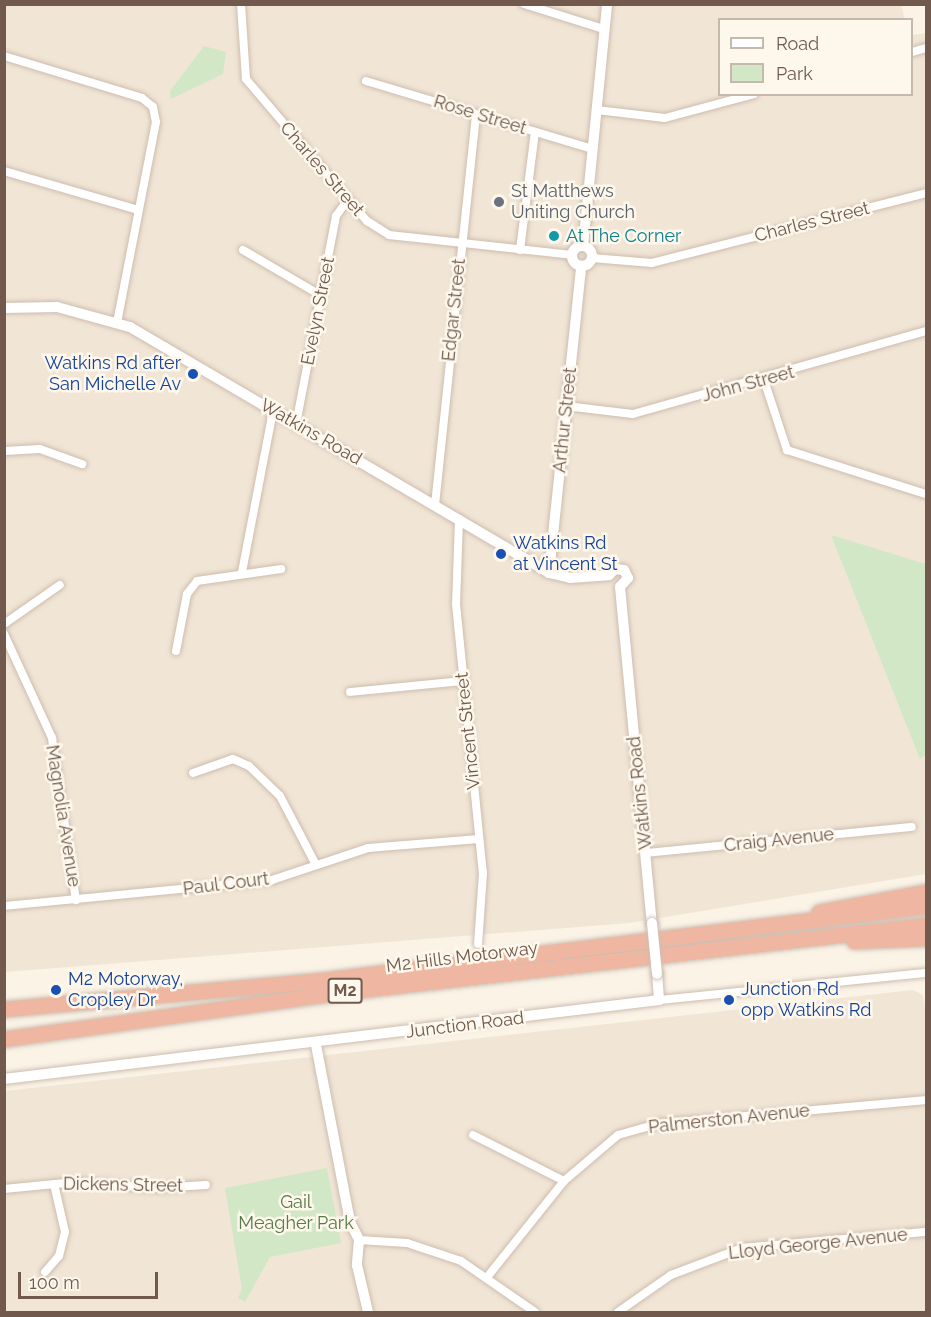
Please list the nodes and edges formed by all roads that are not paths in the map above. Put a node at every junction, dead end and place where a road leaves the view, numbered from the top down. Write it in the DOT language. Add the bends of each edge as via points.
graph roads {
  1 [pos="241,4"];
  2 [pos="524,4"];
  3 [pos="606,4"];
  4 [pos="604,29"];
  5 [pos="4,56"];
  6 [pos="366,81"];
  7 [pos="747,96"];
  8 [pos="597,110"];
  9 [pos="476,116"];
  10 [pos="535,132"];
  11 [pos="593,149"];
  12 [pos="4,171"];
  13 [pos="927,193"];
  14 [pos="346,202"];
  15 [pos="138,210"];
  16 [pos="461,244"];
  17 [pos="583,246"];
  18 [pos="243,250"];
  19 [pos="520,250"];
  20 [pos="572,255"];
  21 [pos="592,258"];
  22 [pos="581,267"];
  23 [pos="320,295"];
  24 [pos="4,308"];
  25 [pos="117,322"];
  26 [pos="927,331"];
  27 [pos="764,380"];
  28 [pos="566,406"];
  29 [pos="273,411"];
  30 [pos="296,424"];
  31 [pos="4,452"];
  32 [pos="82,464"];
  33 [pos="927,495"];
  34 [pos="435,505"];
  35 [pos="459,519"];
  36 [pos="281,570"];
  37 [pos="242,572"];
  38 [pos="549,573"];
  39 [pos="609,575"];
  40 [pos="60,585"];
  41 [pos="620,587"];
  42 [pos="4,624"];
  43 [pos="4,634"];
  44 [pos="176,651"];
  45 [pos="463,681"];
  46 [pos="350,692"];
  47 [pos="193,773"];
  48 [pos="912,827"];
  49 [pos="479,839"];
  50 [pos="646,853"];
  51 [pos="315,863"];
  52 [pos="927,892"];
  53 [pos="76,900"];
  54 [pos="4,906"];
  55 [pos="927,906"];
  56 [pos="927,925"];
  57 [pos="716,934"];
  58 [pos="927,939"];
  59 [pos="478,944"];
  60 [pos="686,951"];
  61 [pos="927,972"];
  62 [pos="659,1000"];
  63 [pos="4,1009"];
  64 [pos="4,1039"];
  65 [pos="316,1045"];
  66 [pos="4,1079"];
  67 [pos="927,1100"];
  68 [pos="473,1135"];
  69 [pos="564,1181"];
  70 [pos="54,1184"];
  71 [pos="206,1185"];
  72 [pos="4,1189"];
  73 [pos="927,1232"];
  74 [pos="359,1240"];
  75 [pos="45,1272"];
  76 [pos="488,1276"];
  77 [pos="368,1312"];
  78 [pos="536,1312"];
  79 [pos="618,1312"];
  1 -- 14 [label="street, Charles Street" via="241,62 246,79"];
  2 -- 4 [label="street"];
  3 -- 4 [label="street"];
  4 -- 8 [label="street"];
  5 -- 15 [label="street" via="149,101 156,122"];
  6 -- 9 [label="street, Rose Street"];
  7 -- 8 [label="street" via="665,118"];
  8 -- 11 [label="street"];
  9 -- 10 [label="street, Rose Street"];
  9 -- 16 [label="street, Edgar Street"];
  10 -- 11 [label="street, Rose Street"];
  10 -- 19 [label="street"];
  11 -- 17 [label="street"];
  12 -- 15 [label="street"];
  13 -- 21 [label="street, Charles Street" via="652,263"];
  14 -- 16 [label="street, Charles Street" via="389,235"];
  14 -- 23 [label="street, Evelyn Street" via="336,216"];
  15 -- 25 [label="street"];
  16 -- 19 [label="street, Charles Street"];
  16 -- 34 [label="street, Edgar Street"];
  17 -- 20 [label="street"];
  17 -- 21 [label="street"];
  18 -- 23 [label="street"];
  19 -- 20 [label="street, Charles Street"];
  20 -- 22 [label="street"];
  21 -- 22 [label="street"];
  22 -- 28 [label="street, Arthur Street"];
  23 -- 30 [label="street, Evelyn Street"];
  24 -- 25 [label="street, Watkins Road" via="57,307"];
  25 -- 29 [label="street, Watkins Road"];
  26 -- 27 [label="street, John Street"];
  27 -- 28 [label="street, John Street" via="633,414"];
  27 -- 33 [label="street" via="787,450"];
  28 -- 38 [label="street, Arthur Street"];
  29 -- 30 [label="street, Watkins Road"];
  29 -- 37 [label="street"];
  30 -- 34 [label="street, Watkins Road"];
  31 -- 32 [label="street" via="40,449"];
  34 -- 35 [label="street, Watkins Road"];
  35 -- 38 [label="street, Watkins Road"];
  35 -- 45 [label="street, Vincent Street" via="456,604"];
  36 -- 37 [label="street"];
  37 -- 44 [label="street" via="205,577 191,586"];
  38 -- 39 [label="street, Watkins Road" via="570,578"];
  39 -- 41 [label="street" via="612,584"];
  39 -- 41 [label="street" via="615,569 624,570 628,578"];
  40 -- 42 [label="street"];
  41 -- 50 [label="street, Watkins Road"];
  43 -- 53 [label="street, Magnolia Avenue" via="52,738"];
  45 -- 46 [label="street"];
  45 -- 49 [label="street, Vincent Street"];
  47 -- 51 [label="street" via="233,759 249,766 280,796"];
  48 -- 50 [label="street, Craig Avenue"];
  49 -- 51 [label="street, Paul Court" via="368,849"];
  49 -- 59 [label="street, Vincent Street"];
  50 -- 62 [label="street, Watkins Road, bridge"];
  51 -- 53 [label="street, Paul Court" via="272,880"];
  52 -- 57 [label="highway"];
  53 -- 54 [label="street, Paul Court"];
  55 -- 57 [label="highway, M2 Hills Motorway / M2"];
  56 -- 60 [label="highway, M2 Hills Motorway / M2"];
  57 -- 63 [label="highway, M2 Hills Motorway / M2" via="324,980"];
  58 -- 60 [label="highway"];
  60 -- 64 [label="highway, M2 Hills Motorway / M2"];
  61 -- 62 [label="street, Junction Road"];
  62 -- 65 [label="street, Junction Road"];
  65 -- 66 [label="street, Junction Road"];
  65 -- 74 [label="street" via="350,1222"];
  67 -- 69 [label="street, Palmerston Avenue" via="637,1128 601,1145"];
  68 -- 69 [label="street"];
  69 -- 76 [label="street, Palmerston Avenue"];
  70 -- 71 [label="street, Dickens Street"];
  70 -- 72 [label="street, Dickens Street"];
  70 -- 75 [label="street" via="66,1232 59,1256"];
  73 -- 79 [label="street, Lloyd George Avenue" via="742,1248 671,1275"];
  74 -- 76 [label="street" via="407,1243"];
  74 -- 77 [label="street" via="357,1265"];
  76 -- 78 [label="street"];
}
